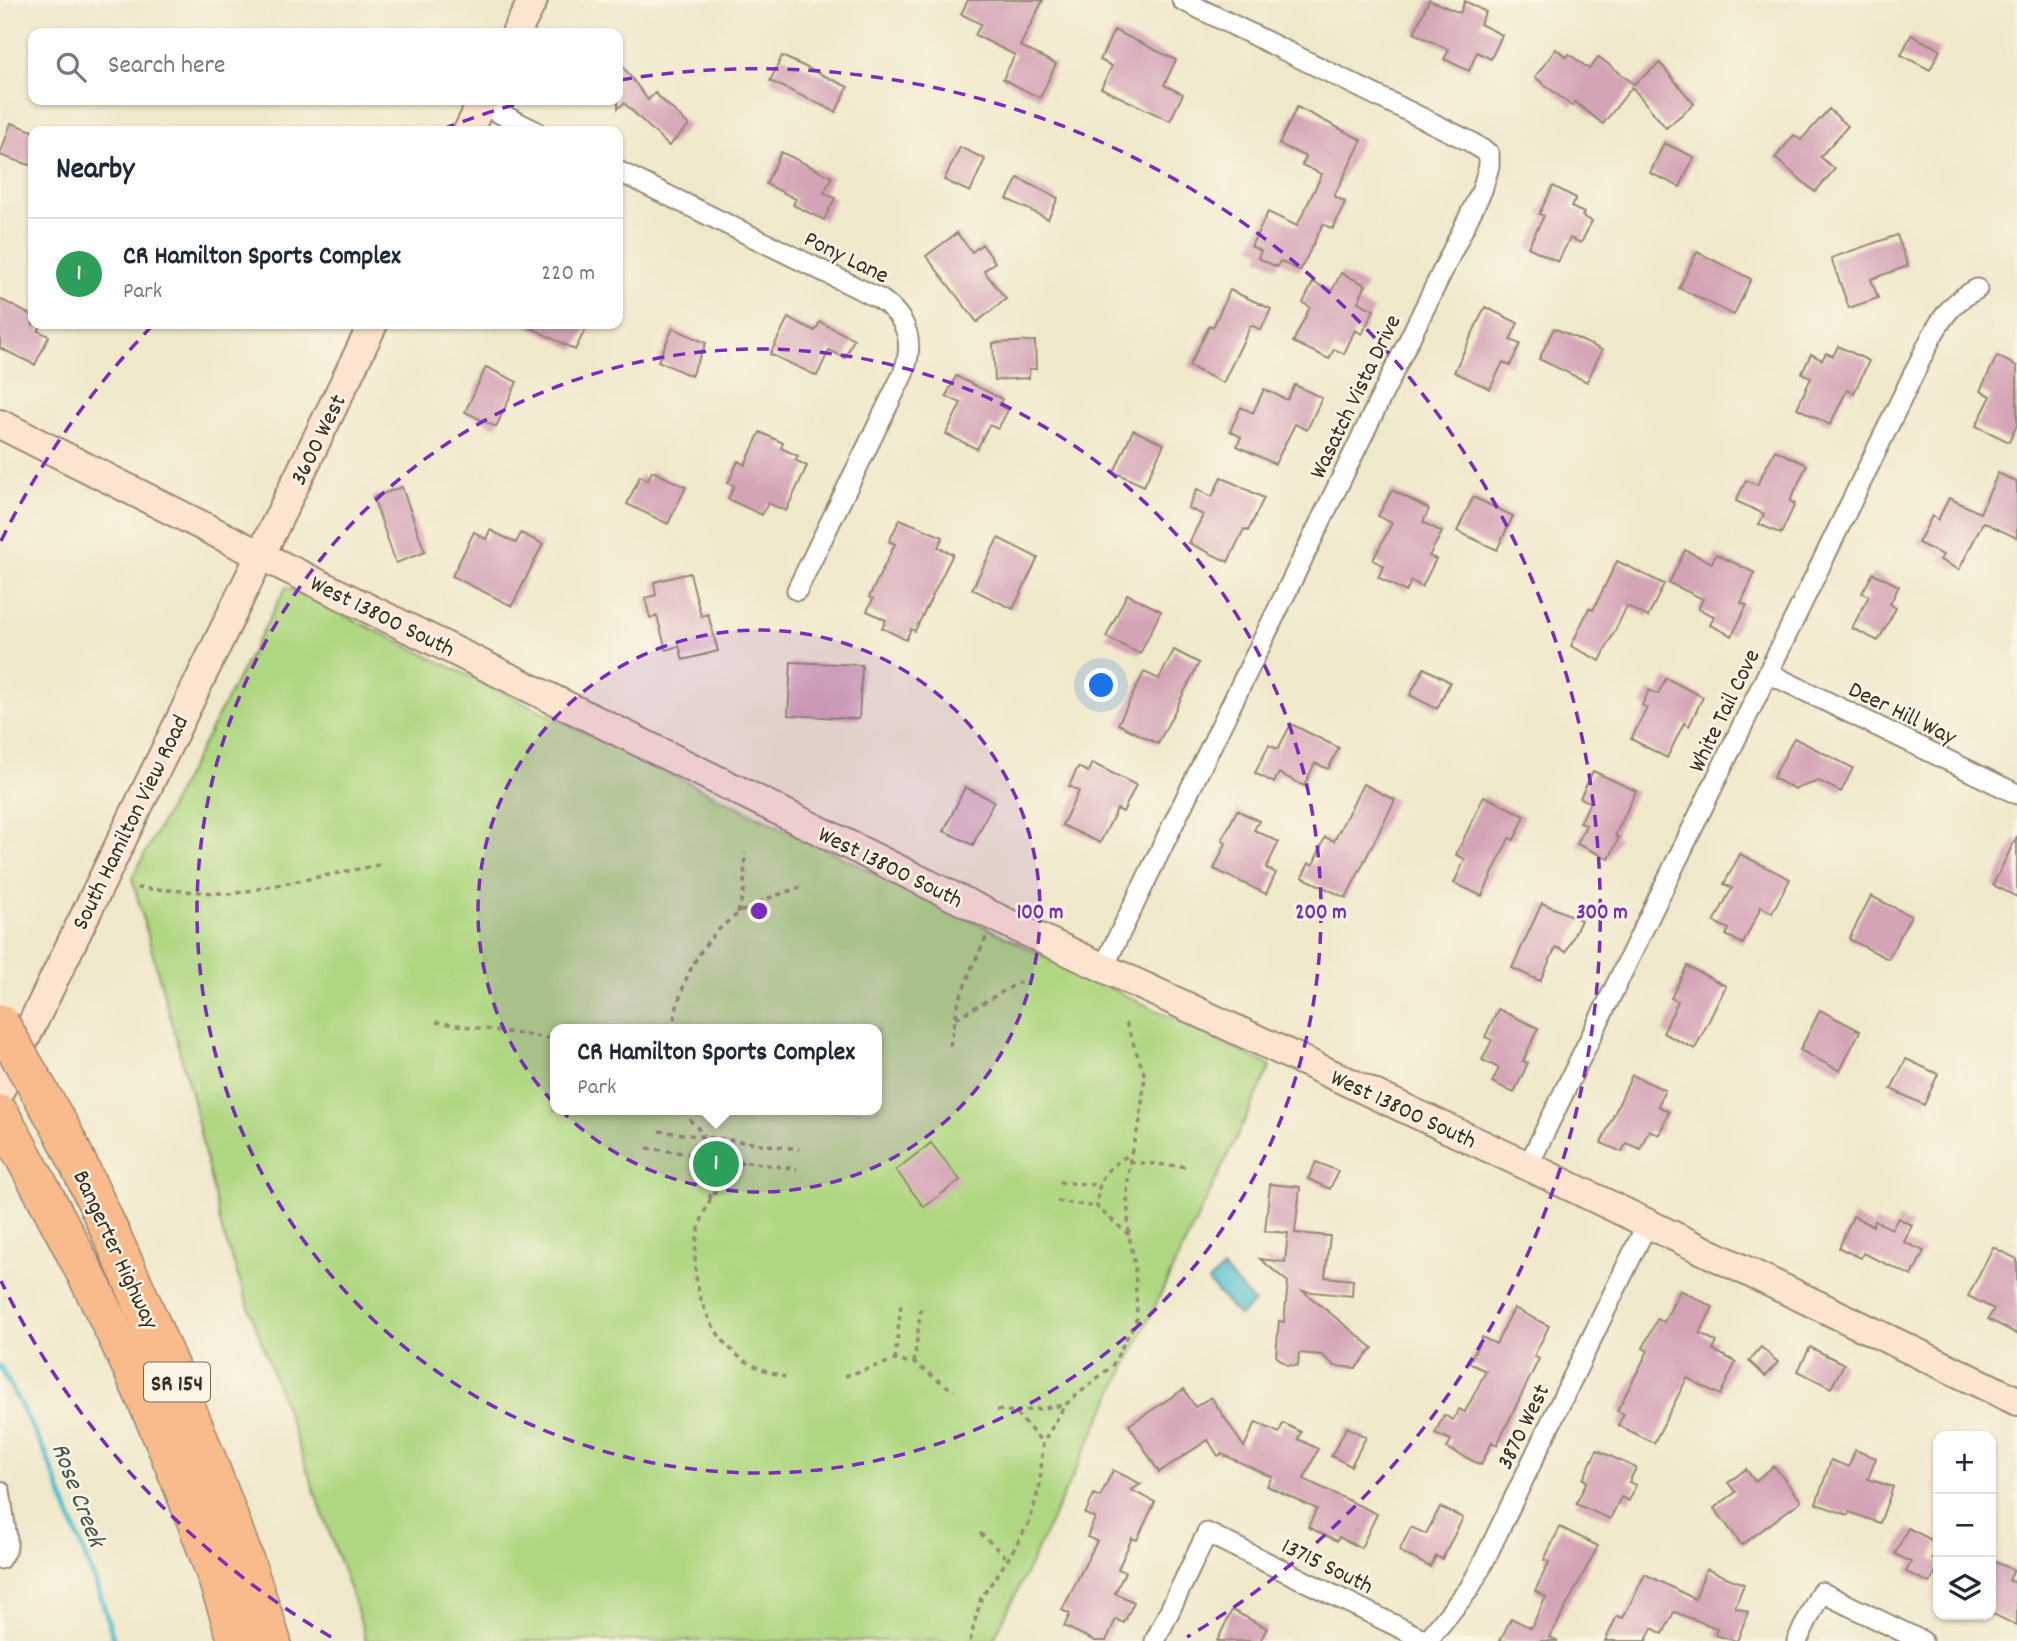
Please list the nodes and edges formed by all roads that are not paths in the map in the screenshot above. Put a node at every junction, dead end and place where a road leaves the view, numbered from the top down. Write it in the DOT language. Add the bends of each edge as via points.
graph roads {
  1 [pos="533,0"];
  2 [pos="1182,0"];
  3 [pos="519,28"];
  4 [pos="481,105"];
  5 [pos="487,105"];
  6 [pos="470,126"];
  7 [pos="526,126"];
  8 [pos="623,173"];
  9 [pos="1977,289"];
  10 [pos="371,329"];
  11 [pos="0,424"];
  12 [pos="260,555"];
  13 [pos="797,590"];
  14 [pos="1769,673"];
  15 [pos="2017,794"];
  16 [pos="1104,966"];
  17 [pos="0,1023"];
  18 [pos="0,1090"];
  19 [pos="0,1114"];
  20 [pos="1528,1166"];
  21 [pos="1647,1224"];
  22 [pos="2017,1401"];
  23 [pos="0,1491"];
  24 [pos="0,1559"];
  25 [pos="237,1641"];
  26 [pos="272,1641"];
  27 [pos="1155,1641"];
  28 [pos="1427,1641"];
  29 [pos="1797,1641"];
  30 [pos="1922,1641"];
  1 -- 3 [label="street"];
  2 -- 16 [label="street, Wasatch Vista Drive" via="1469,141 1489,154 1489,166 1482,190"];
  4 -- 6 [label="street"];
  5 -- 7 [label="street"];
  8 -- 13 [label="street, Pony Lane" via="880,299 901,316 910,341 907,364"];
  9 -- 14 [label="street, White Tail Cove" via="1951,306 1932,336"];
  10 -- 12 [label="street, 3600 West"];
  11 -- 12 [label="street, West 13800 South"];
  12 -- 16 [label="street, West 13800 South" via="972,906"];
  12 -- 18 [label="street, South Hamilton View Road"];
  14 -- 15 [label="street, Deer Hill Way"];
  14 -- 20 [label="street, White Tail Cove"];
  16 -- 20 [label="street, West 13800 South"];
  17 -- 26 [label="highway, Bangerter Highway / SR 154, bridge" via="63,1132 135,1285 242,1547"];
  19 -- 25 [label="highway, Bangerter Highway / SR 154" via="117,1334 148,1402"];
  20 -- 21 [label="street, West 13800 South"];
  21 -- 22 [label="street, West 13800 South"];
  21 -- 28 [label="street, 3870 West" via="1480,1569"];
  23 -- 24 [label="street" via="8,1539"];
  27 -- 28 [label="street, 13715 South" via="1207,1533"];
  29 -- 30 [label="street" via="1821,1592"];
}
